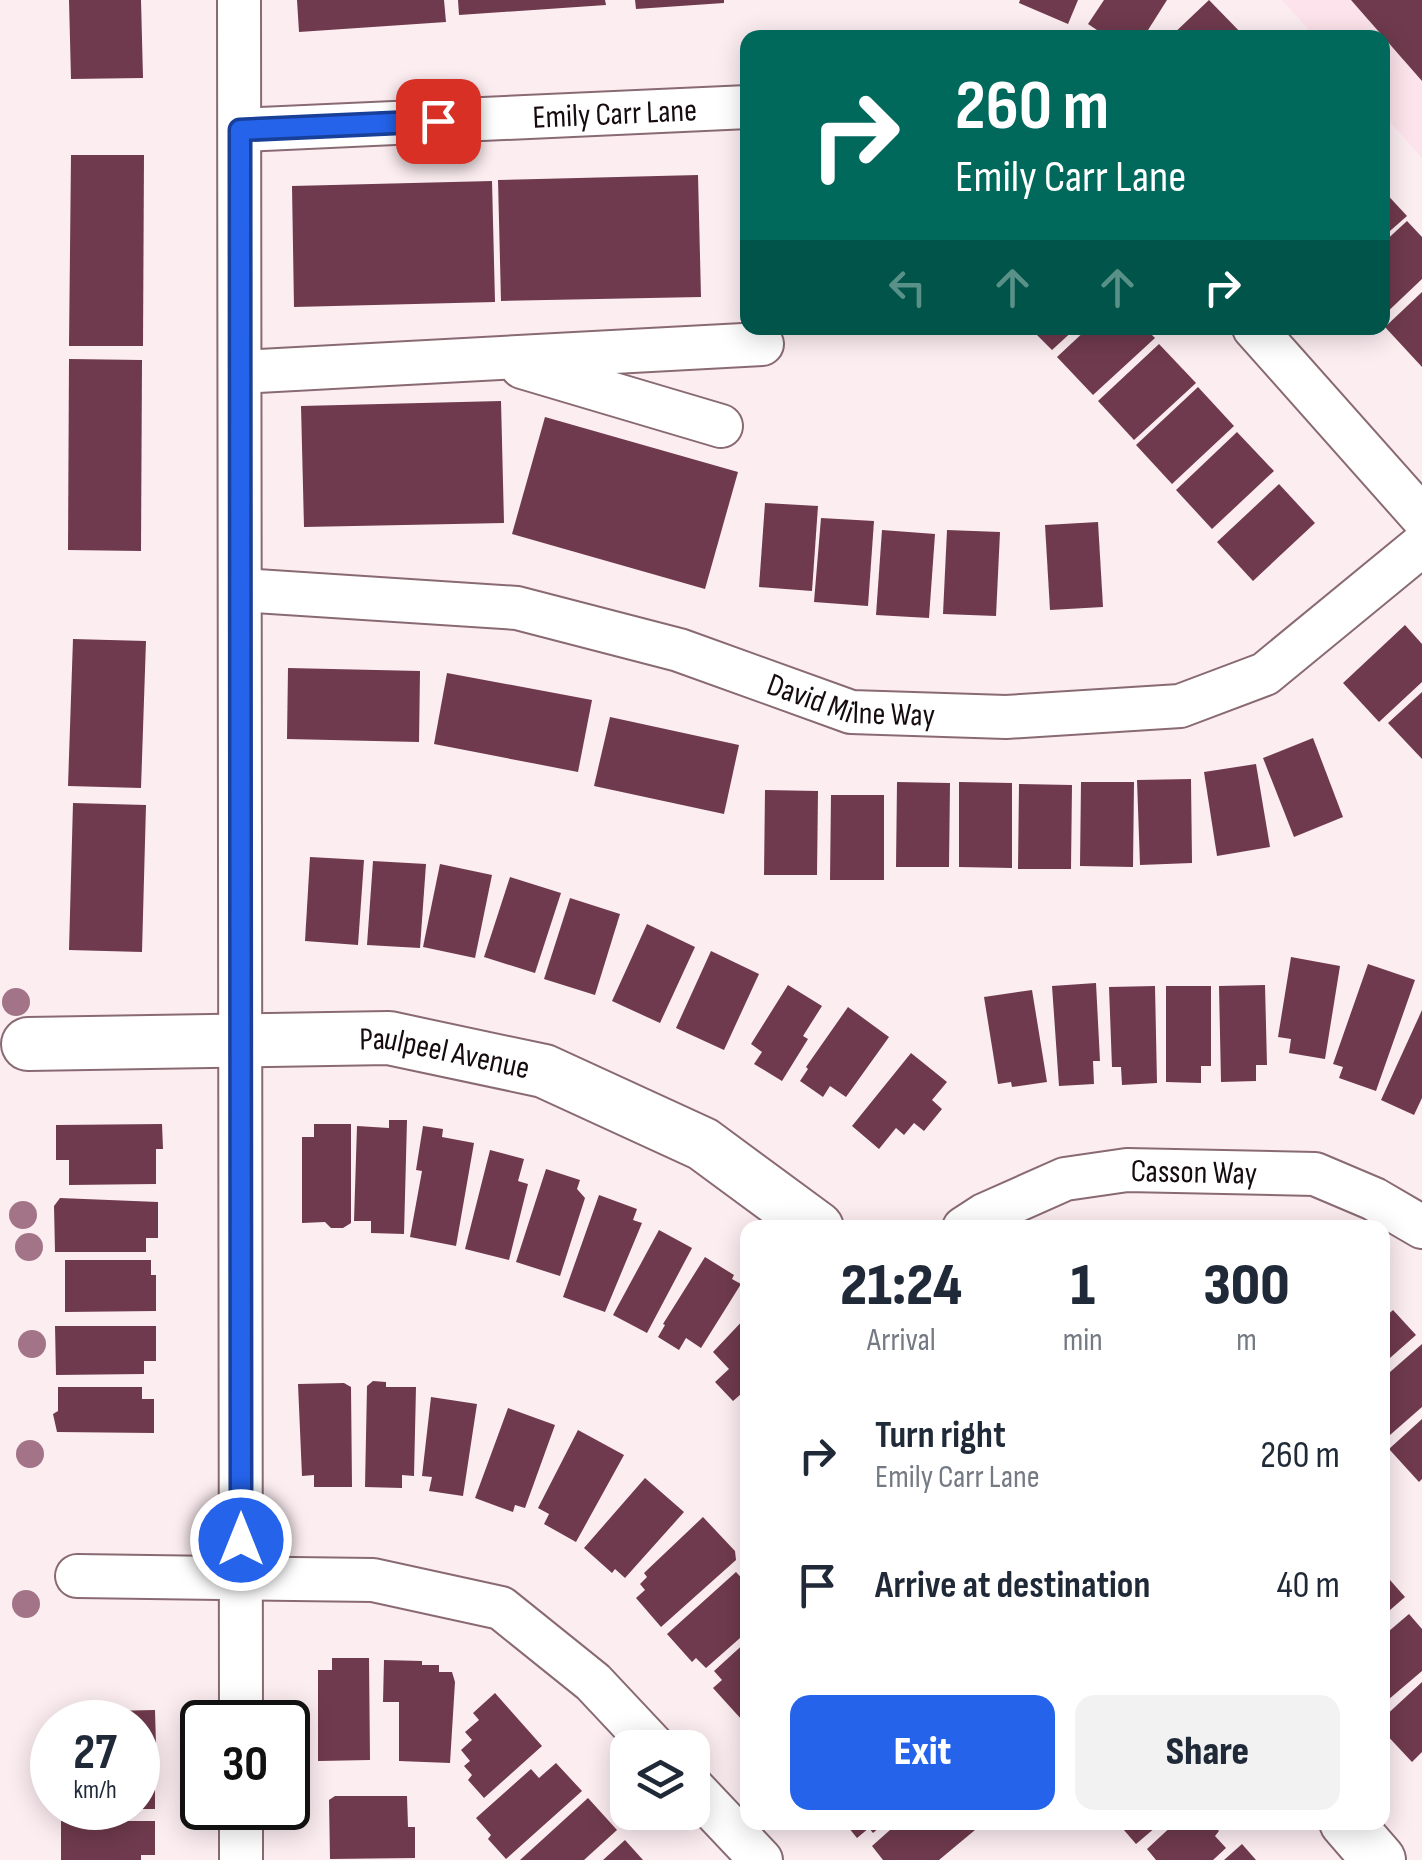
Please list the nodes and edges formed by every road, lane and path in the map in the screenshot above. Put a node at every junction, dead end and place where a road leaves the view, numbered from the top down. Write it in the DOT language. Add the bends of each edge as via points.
graph roads {
  1 [pos="239,0"];
  2 [pos="740,107"];
  3 [pos="240,130"];
  4 [pos="1260,335"];
  5 [pos="762,344"];
  6 [pos="493,358"];
  7 [pos="240,372"];
  8 [pos="722,426"];
  9 [pos="1422,517"];
  10 [pos="1422,546"];
  11 [pos="241,590"];
  12 [pos="242,1040"];
  13 [pos="28,1044"];
  14 [pos="807,1220"];
  15 [pos="976,1220"];
  16 [pos="1422,1227"];
  17 [pos="78,1576"];
  18 [pos="241,1578"];
  19 [pos="241,1700"];
  20 [pos="638,1730"];
  21 [pos="710,1806"];
  22 [pos="241,1830"];
  23 [pos="1353,1830"];
  24 [pos="241,1860"];
  25 [pos="761,1860"];
  26 [pos="1378,1860"];
  1 -- 3 [label="street"];
  2 -- 3 [label="street, Emily Carr Lane"];
  3 -- 7 [label="street"];
  4 -- 9 [label="street"];
  5 -- 6 [label="street"];
  6 -- 7 [label="street"];
  6 -- 8 [label="street"];
  7 -- 11 [label="street"];
  10 -- 11 [label="street, David Milne Way" via="1265,674 1180,706 1006,717 851,712 679,650 517,608"];
  11 -- 12 [label="street"];
  12 -- 13 [label="street, Paulpeel Avenue"];
  12 -- 14 [label="street, Paulpeel Avenue" via="389,1038 544,1071 703,1144"];
  12 -- 18 [label="street"];
  15 -- 16 [label="street, Casson Way" via="1065,1179 1127,1170 1315,1174"];
  17 -- 18 [label="street"];
  18 -- 19 [label="street"];
  18 -- 20 [label="street" via="373,1580 502,1608 594,1682"];
  21 -- 25 [label="street"];
  22 -- 24 [label="street"];
  23 -- 26 [label="street"];
}
